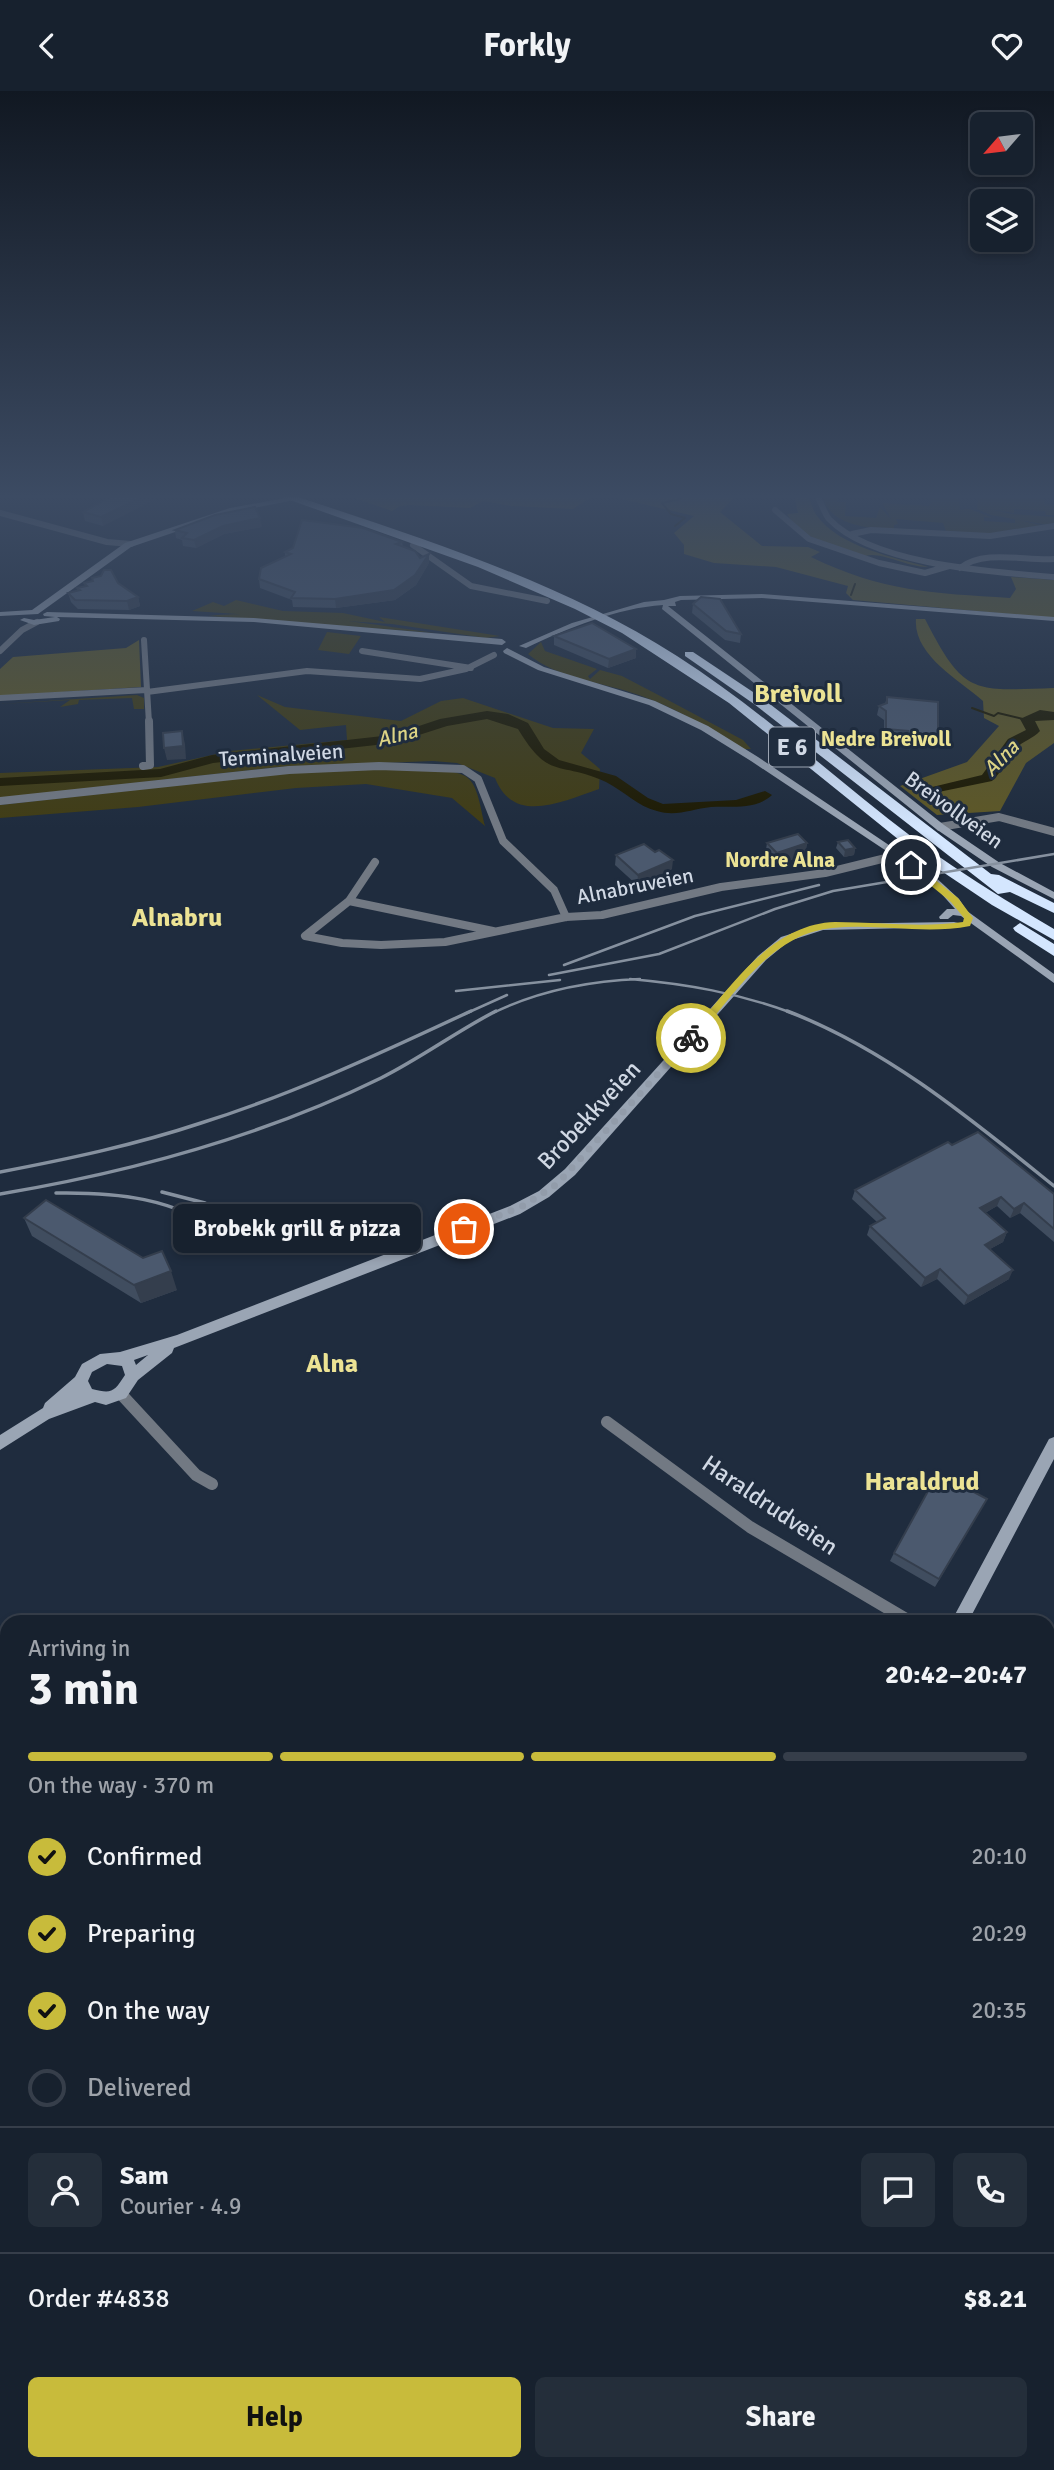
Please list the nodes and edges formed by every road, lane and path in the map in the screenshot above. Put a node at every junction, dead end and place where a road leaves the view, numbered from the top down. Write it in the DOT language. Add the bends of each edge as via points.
graph roads {
  1 [pos="46,606"];
  2 [pos="56,606"];
  3 [pos="564,606"];
  4 [pos="577,606"];
  5 [pos="603,606"];
  6 [pos="640,606"];
  7 [pos="669,606"];
  8 [pos="889,606"];
  9 [pos="1,614"];
  10 [pos="601,617"];
  11 [pos="43,618"];
  12 [pos="27,619"];
  13 [pos="1054,619"];
  14 [pos="145,640"];
  15 [pos="520,645"];
  16 [pos="501,649"];
  17 [pos="0,651"];
  18 [pos="362,651"];
  19 [pos="535,664"];
  20 [pos="471,668"];
  21 [pos="147,691"];
  22 [pos="0,698"];
  23 [pos="142,766"];
  24 [pos="0,801"];
  25 [pos="940,827"];
  26 [pos="1054,832"];
  27 [pos="908,841"];
  28 [pos="894,856"];
  29 [pos="375,862"];
  30 [pos="971,867"];
  31 [pos="1054,896"];
  32 [pos="349,901"];
  33 [pos="1054,909"];
  34 [pos="945,915"];
  35 [pos="566,917"];
  36 [pos="962,921"];
  37 [pos="1054,923"];
  38 [pos="917,925"];
  39 [pos="503,931"];
  40 [pos="1054,935"];
  41 [pos="1054,951"];
  42 [pos="1054,979"];
  43 [pos="1054,987"];
  44 [pos="180,1340"];
  45 [pos="121,1358"];
  46 [pos="133,1376"];
  47 [pos="81,1381"];
  48 [pos="121,1394"];
  49 [pos="92,1397"];
  50 [pos="44,1414"];
  51 [pos="607,1422"];
  52 [pos="0,1443"];
  53 [pos="1054,1444"];
  54 [pos="212,1484"];
  55 [pos="899,1615"];
  56 [pos="963,1615"];
  1 -- 12 [label="street"];
  2 -- 11 [label="street"];
  3 -- 10 [label="highway"];
  4 -- 10 [label="highway, E 6"];
  5 -- 30 [label="highway, E 6" via="750,696"];
  6 -- 15 [label="street"];
  7 -- 25 [label="street, Breivollveien"];
  8 -- 13 [label="street"];
  9 -- 12 [label="street"];
  10 -- 27 [label="highway, E 6" via="727,696"];
  11 -- 12 [label="street"];
  11 -- 16 [label="street" via="254,620 470,641"];
  12 -- 17 [label="street"];
  14 -- 21 [label="street"];
  15 -- 16 [label="street"];
  15 -- 19 [label="street"];
  16 -- 19 [label="street"];
  16 -- 20 [label="street"];
  18 -- 20 [label="street"];
  19 -- 28 [label="street" via="670,711 754,759"];
  20 -- 21 [label="street" via="434,680 310,670"];
  21 -- 22 [label="street"];
  21 -- 23 [label="street" via="150,765"];
  24 -- 35 [label="street, Terminalveien" via="289,769 463,769 478,779 503,841 554,890"];
  25 -- 26 [label="street" via="999,817"];
  25 -- 31 [label="street, Breivollveien" via="996,865"];
  27 -- 40 [label="highway, E 6"];
  27 -- 41 [label="highway, E 6"];
  28 -- 34 [label="street" via="938,896"];
  28 -- 35 [label="street, Alnabruveien" via="807,876 721,887 593,917"];
  28 -- 36 [label="street" via="950,896"];
  29 -- 32 [label="street, Alnabruveien"];
  30 -- 33 [label="highway"];
  30 -- 37 [label="highway, E 6"];
  32 -- 39 [label="street, Alnabruveien" via="468,928"];
  32 -- 39 [label="street, Alnabruveien" via="305,936 381,945 446,942"];
  34 -- 36 [label="street"];
  34 -- 38 [label="street, Brobekkveien"];
  35 -- 39 [label="street, Alnabruveien"];
  36 -- 38 [label="street, Brobekkveien"];
  36 -- 42 [label="street"];
  36 -- 43 [label="street"];
  38 -- 44 [label="street, Brobekkveien" via="832,925 785,939 762,958 570,1173 544,1194 515,1210"];
  44 -- 45 [label="street, Brobekkveien"];
  44 -- 46 [label="street, Brobekkveien"];
  45 -- 46 [label="street" via="133,1368"];
  45 -- 47 [label="street" via="95,1361"];
  46 -- 48 [label="street"];
  47 -- 49 [label="street"];
  47 -- 50 [label="street"];
  48 -- 49 [label="street"];
  48 -- 54 [label="street" via="196,1475"];
  49 -- 50 [label="street"];
  50 -- 52 [label="street"];
  51 -- 55 [label="street, Haraldrudveien" via="750,1527"];
  53 -- 56 [label="street"];
}
